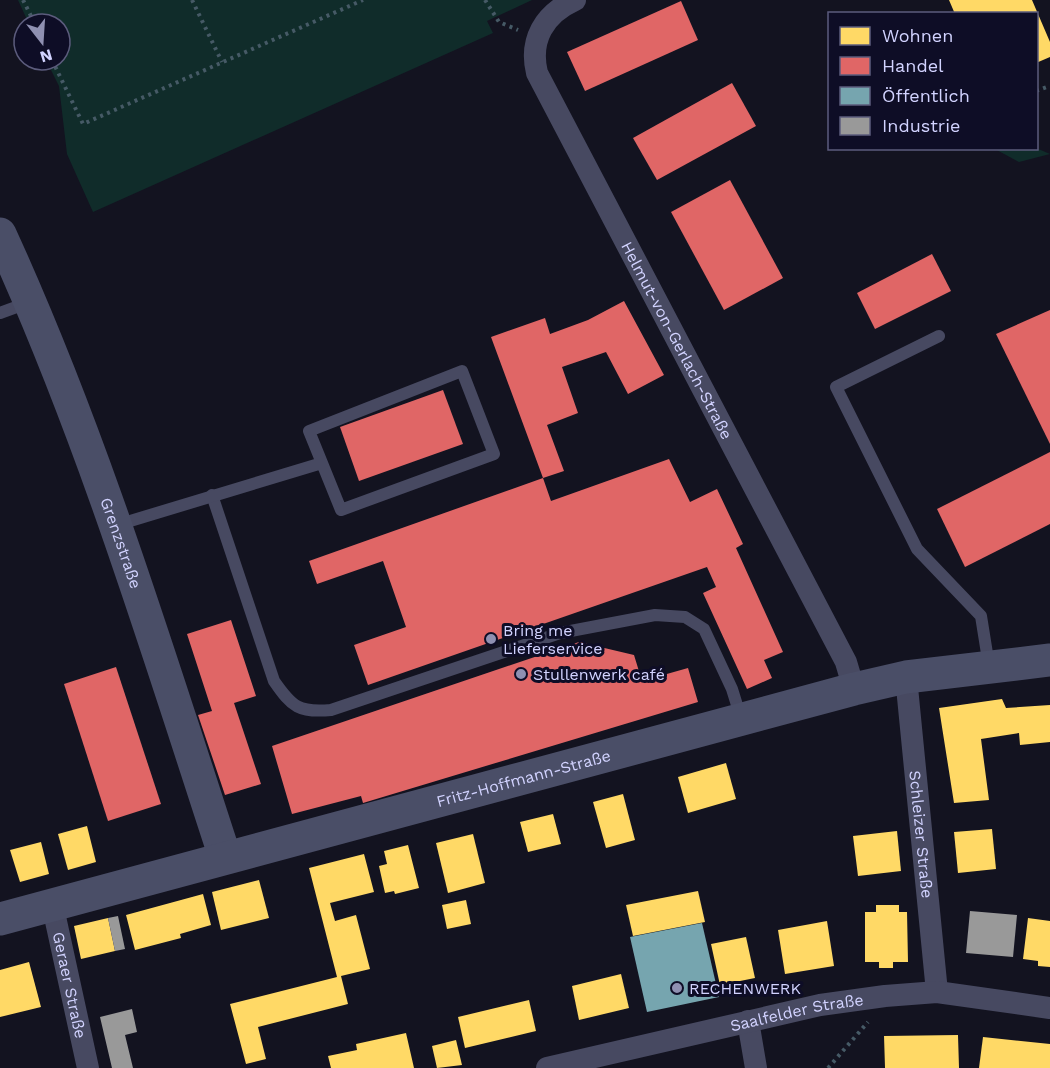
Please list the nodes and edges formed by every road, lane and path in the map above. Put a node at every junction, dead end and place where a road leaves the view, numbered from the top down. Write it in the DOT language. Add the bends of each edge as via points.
graph roads {
  1 [pos="192,0"];
  2 [pos="363,0"];
  3 [pos="485,0"];
  4 [pos="575,0"];
  5 [pos="357,1"];
  6 [pos="494,16"];
  7 [pos="222,62"];
  8 [pos="58,72"];
  9 [pos="0,234"];
  10 [pos="31,302"];
  11 [pos="0,313"];
  12 [pos="939,336"];
  13 [pos="322,463"];
  14 [pos="212,495"];
  15 [pos="117,525"];
  16 [pos="1050,660"];
  17 [pos="989,667"];
  18 [pos="906,676"];
  19 [pos="854,689"];
  20 [pos="741,719"];
  21 [pos="225,857"];
  22 [pos="52,903"];
  23 [pos="0,919"];
  24 [pos="937,992"];
  25 [pos="885,996"];
  26 [pos="1050,1008"];
  27 [pos="748,1022"];
  28 [pos="88,1068"];
  29 [pos="547,1068"];
  30 [pos="756,1068"];
  31 [pos="828,1068"];
  1 -- 7 [label="path"];
  2 -- 5 [label="path"];
  3 -- 6 [label="path"];
  4 -- 19 [label="street, Helmut-von-Gerlach-Straße" via="552,14 538,35 534,60 537,73 846,662"];
  5 -- 7 [label="path"];
  7 -- 8 [label="path" via="83,124"];
  9 -- 10 [label="street, Grenzstraße"];
  10 -- 11 [label="lane"];
  10 -- 15 [label="street, Grenzstraße" via="68,389"];
  12 -- 17 [label="lane" via="836,387 917,549 981,616"];
  13 -- 13 [label="lane" via="341,510 494,454 462,371 309,431"];
  13 -- 14 [label="lane"];
  14 -- 15 [label="lane"];
  14 -- 20 [label="lane" via="274,681 287,700 307,712 331,710 560,633 655,615 685,617 704,629 732,689"];
  15 -- 21 [label="street, Grenzstraße"];
  16 -- 17 [label="street, Fritz-Hoffmann-Straße"];
  17 -- 18 [label="street, Fritz-Hoffmann-Straße"];
  18 -- 19 [label="street, Fritz-Hoffmann-Straße"];
  18 -- 24 [label="street, Schleizer Straße"];
  19 -- 20 [label="street, Fritz-Hoffmann-Straße"];
  20 -- 21 [label="street, Fritz-Hoffmann-Straße"];
  21 -- 22 [label="street, Fritz-Hoffmann-Straße"];
  22 -- 23 [label="street, Fritz-Hoffmann-Straße"];
  22 -- 28 [label="street, Geraer Straße"];
  24 -- 25 [label="street, Saalfelder Straße"];
  24 -- 26 [label="street, Saalfelder Straße"];
  25 -- 27 [label="street, Saalfelder Straße" via="820,1005"];
  25 -- 31 [label="path" via="866,1025"];
  27 -- 29 [label="street, Saalfelder Straße"];
  27 -- 30 [label="street"];
}
